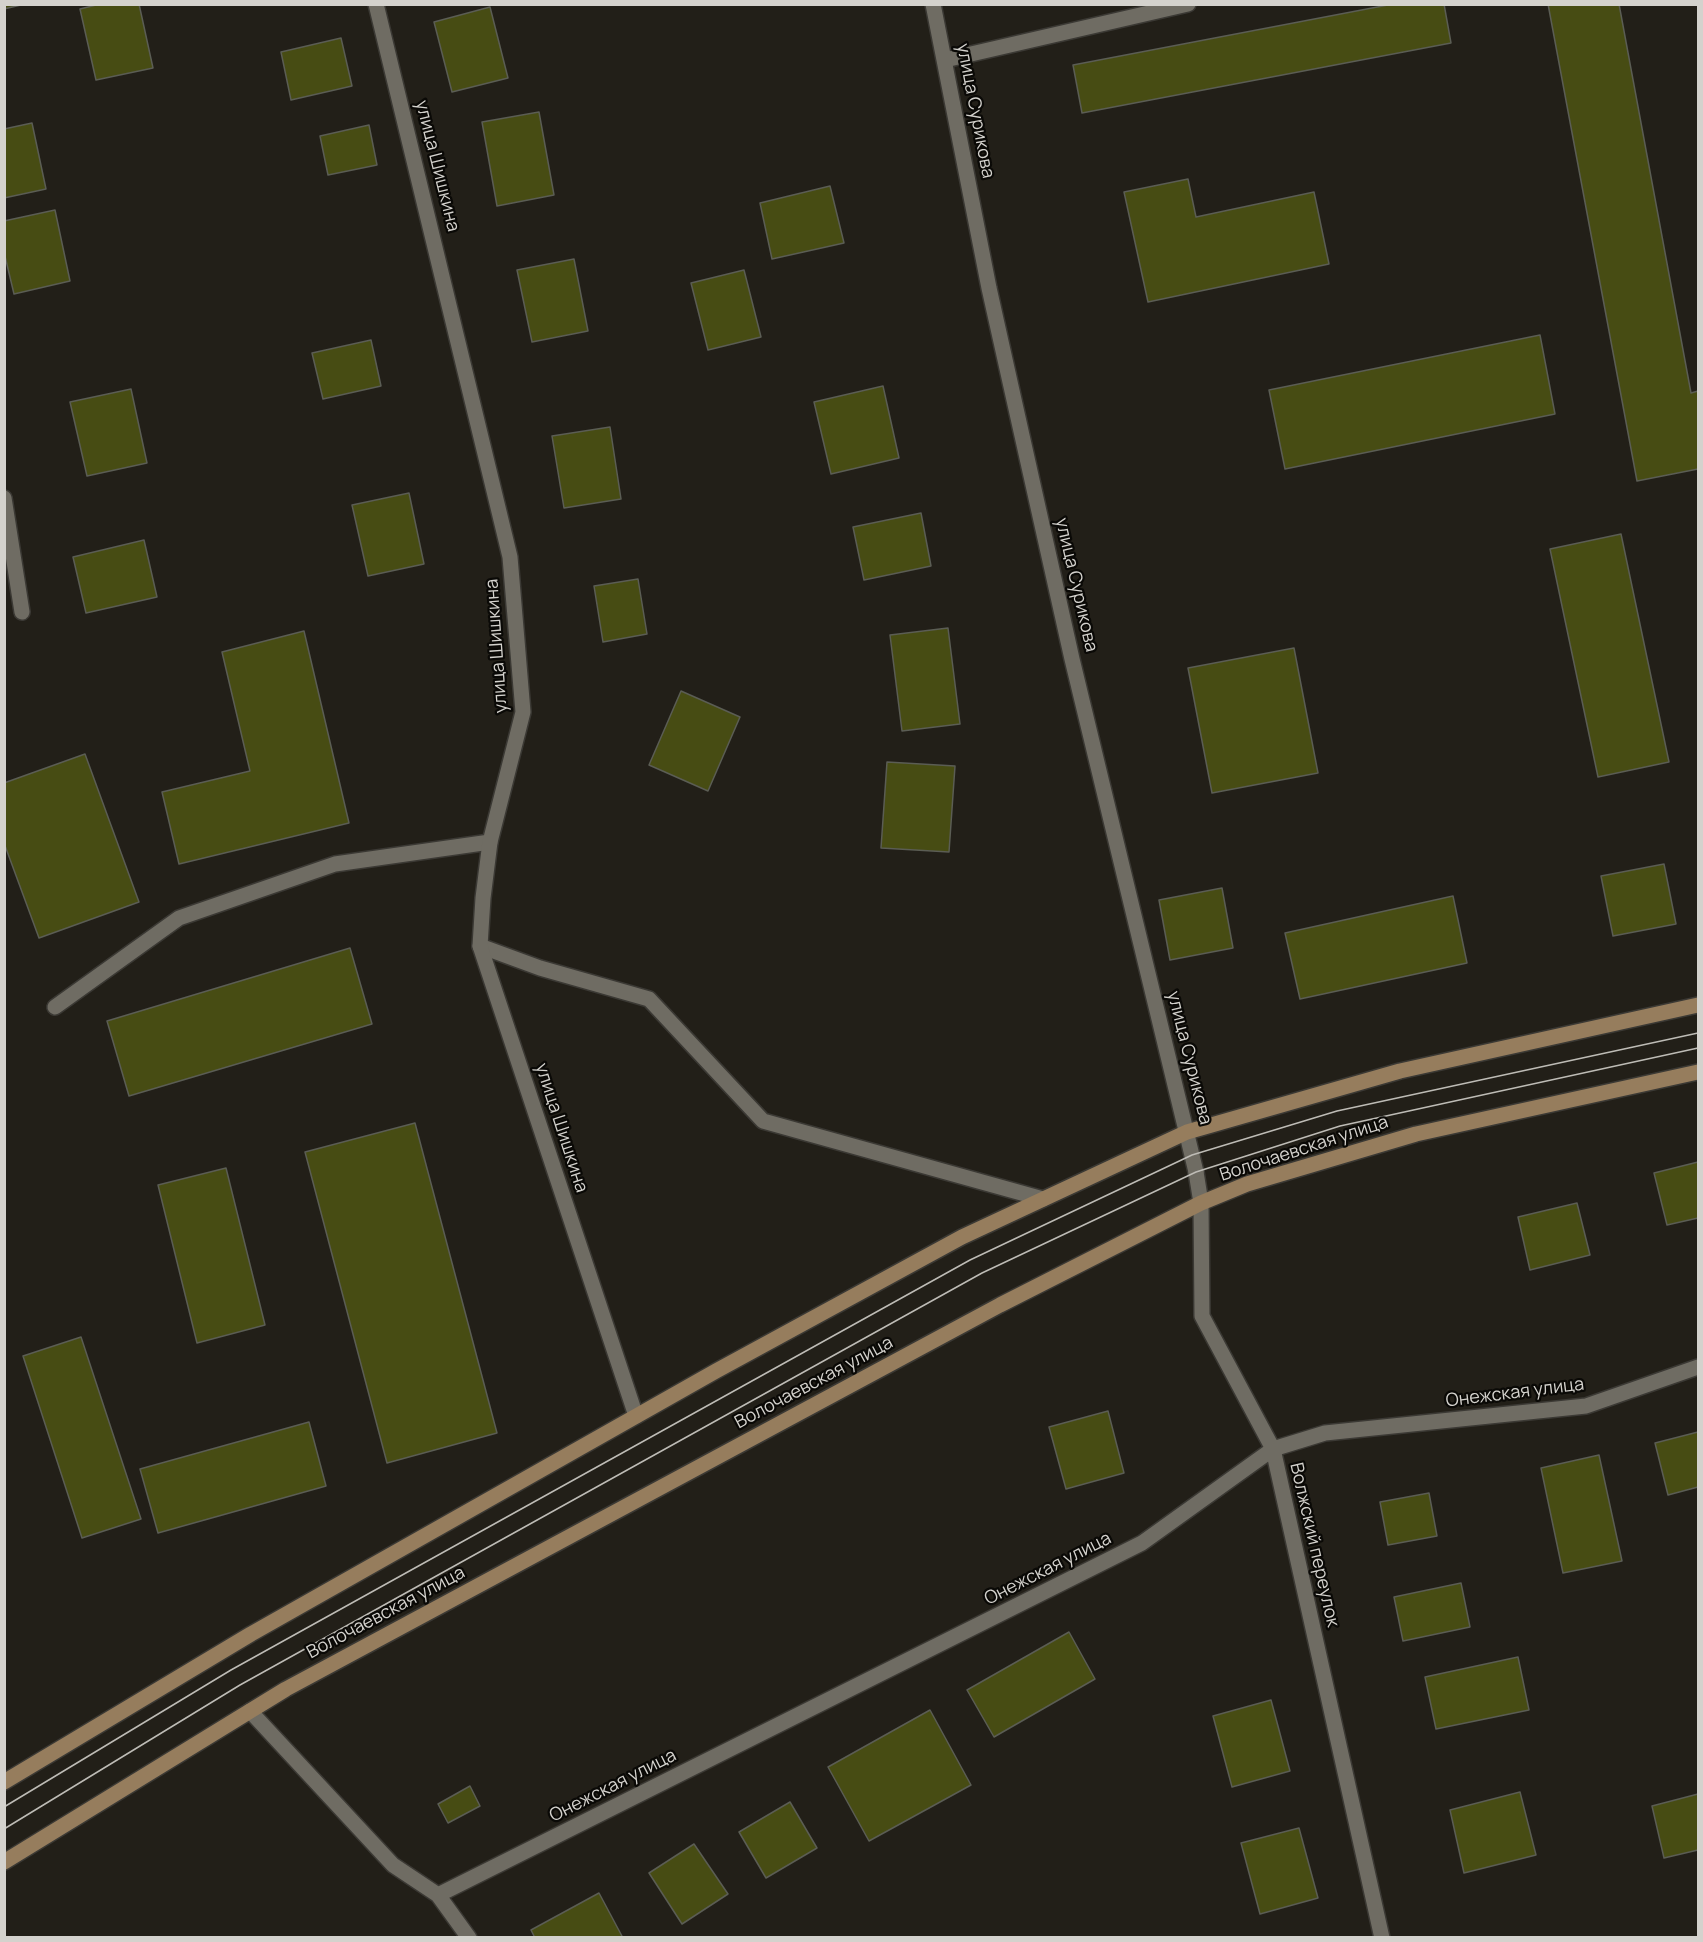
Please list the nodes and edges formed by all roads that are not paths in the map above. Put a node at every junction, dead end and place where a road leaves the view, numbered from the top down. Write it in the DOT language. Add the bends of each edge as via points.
graph roads {
  1 [pos="376,4"];
  2 [pos="933,4"];
  3 [pos="1188,4"];
  4 [pos="945,60"];
  5 [pos="4,498"];
  6 [pos="22,612"];
  7 [pos="490,842"];
  8 [pos="480,946"];
  9 [pos="1698,1005"];
  10 [pos="55,1007"];
  11 [pos="1698,1072"];
  12 [pos="1186,1132"];
  13 [pos="1196,1172"];
  14 [pos="1043,1199"];
  15 [pos="1201,1203"];
  16 [pos="1698,1367"];
  17 [pos="636,1416"];
  18 [pos="1273,1449"];
  19 [pos="250,1711"];
  20 [pos="4,1782"];
  21 [pos="4,1863"];
  22 [pos="438,1895"];
  23 [pos="469,1938"];
  24 [pos="1382,1938"];
  1 -- 7 [label="street, улица Шишкина" via="510,557 524,712"];
  2 -- 4 [label="street, улица Сурикова"];
  3 -- 4 [label="street"];
  4 -- 12 [label="street, улица Сурикова" via="997,323 1072,659"];
  5 -- 6 [label="street"];
  7 -- 8 [label="street, улица Шишкина"];
  7 -- 10 [label="street" via="335,864 178,918"];
  8 -- 14 [label="street" via="540,968 649,999 763,1121"];
  8 -- 17 [label="street, улица Шишкина"];
  9 -- 12 [label="main road" via="1400,1071"];
  11 -- 15 [label="main road, Волочаевская улица" via="1416,1134 1247,1184"];
  12 -- 13 [label="street, улица Сурикова"];
  12 -- 14 [label="main road"];
  13 -- 15 [label="street, Волжский переулок"];
  14 -- 17 [label="main road" via="962,1237"];
  15 -- 18 [label="street, Волжский переулок" via="1202,1317"];
  15 -- 19 [label="main road, Волочаевская улица" via="979,1316"];
  16 -- 18 [label="street, Онежская улица" via="1586,1406 1325,1433"];
  17 -- 20 [label="main road" via="251,1634"];
  18 -- 22 [label="street, Онежская улица" via="1143,1543"];
  18 -- 24 [label="street, Волжский переулок"];
  19 -- 21 [label="main road, Волочаевская улица"];
  19 -- 22 [label="street" via="393,1864"];
  22 -- 23 [label="street"];
}
